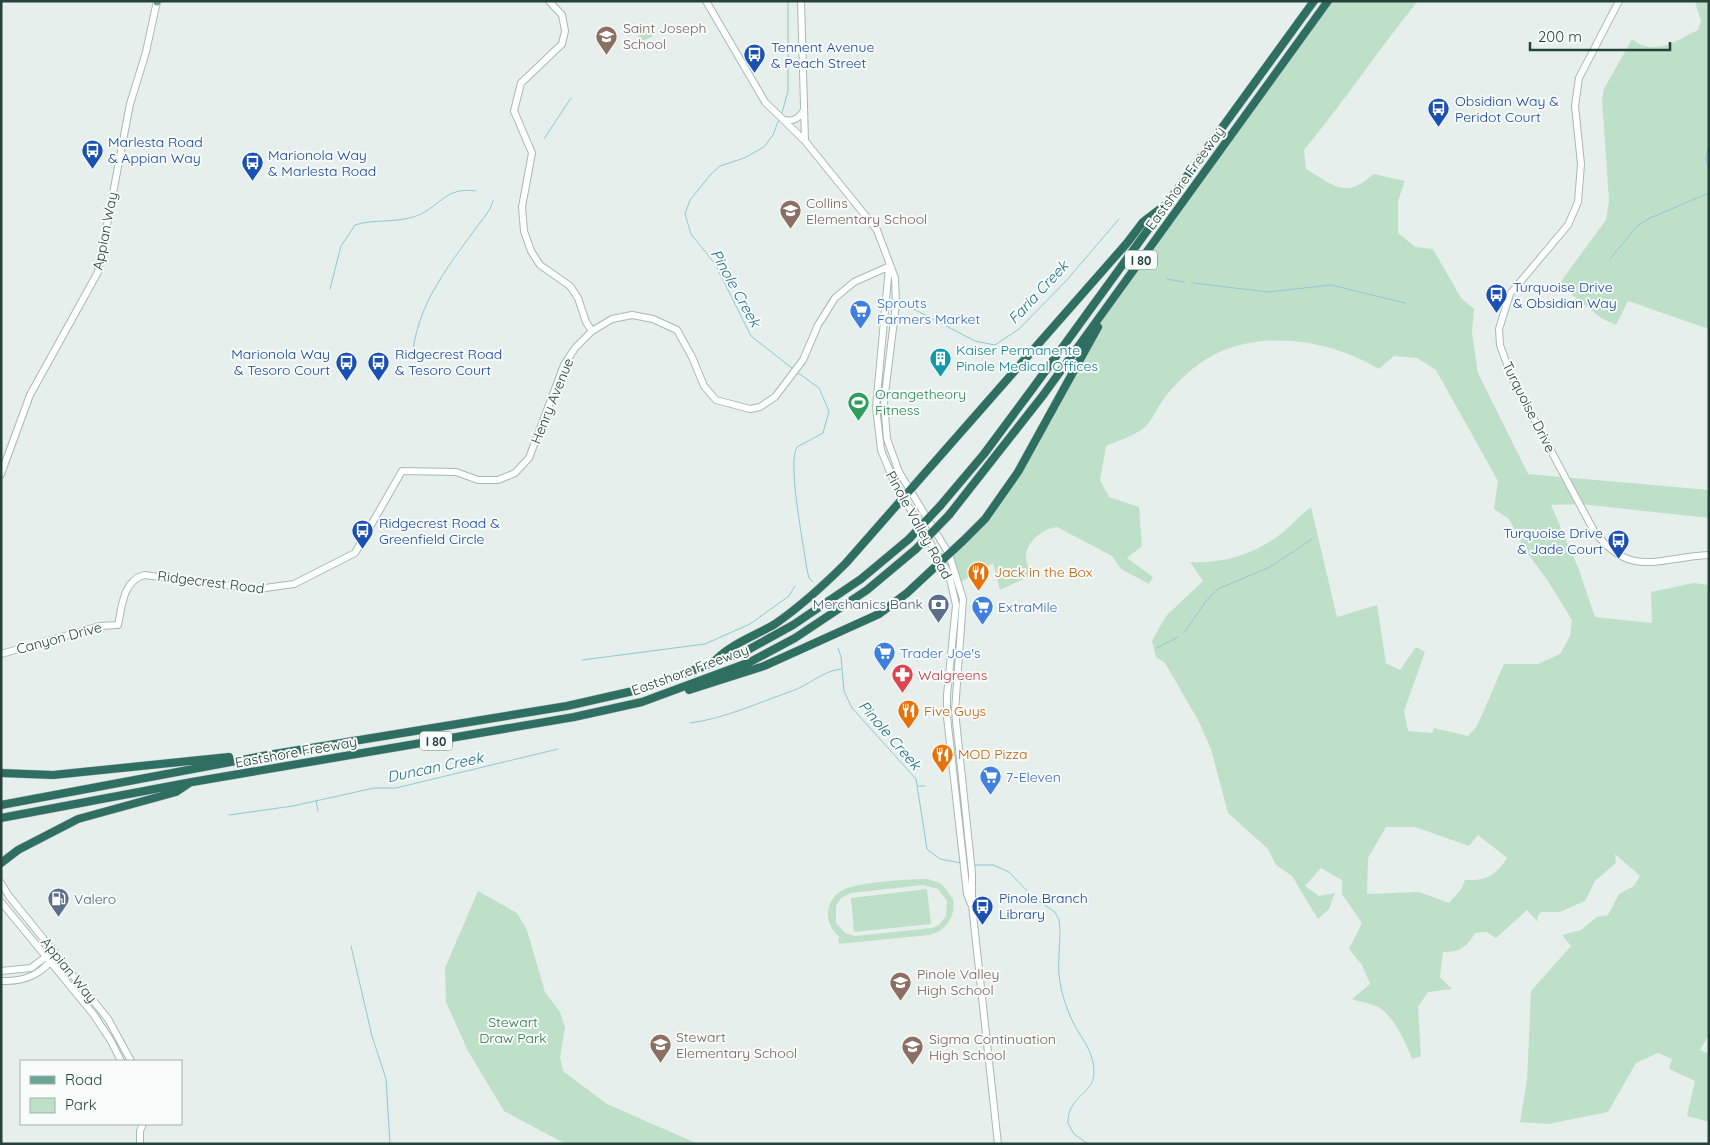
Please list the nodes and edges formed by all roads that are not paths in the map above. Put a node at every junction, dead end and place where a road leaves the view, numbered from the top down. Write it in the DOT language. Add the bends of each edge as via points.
graph roads {
  1 [pos="706,1"];
  2 [pos="801,1"];
  3 [pos="1314,1"];
  4 [pos="1328,1"];
  5 [pos="1619,1"];
  6 [pos="157,2"];
  7 [pos="551,2"];
  8 [pos="804,110"];
  9 [pos="783,119"];
  10 [pos="805,142"];
  11 [pos="1164,206"];
  12 [pos="890,266"];
  13 [pos="1125,282"];
  14 [pos="592,331"];
  15 [pos="402,471"];
  16 [pos="1,474"];
  17 [pos="909,489"];
  18 [pos="903,498"];
  19 [pos="949,554"];
  20 [pos="1709,555"];
  21 [pos="942,562"];
  22 [pos="118,624"];
  23 [pos="1,654"];
  24 [pos="711,664"];
  25 [pos="677,691"];
  26 [pos="268,755"];
  27 [pos="1,774"];
  28 [pos="192,782"];
  29 [pos="1,805"];
  30 [pos="1,819"];
  31 [pos="966,855"];
  32 [pos="1,863"];
  33 [pos="1,882"];
  34 [pos="1,902"];
  35 [pos="55,952"];
  36 [pos="45,957"];
  37 [pos="50,964"];
  38 [pos="1,971"];
  39 [pos="1,981"];
  40 [pos="120,1060"];
  41 [pos="130,1060"];
  42 [pos="137,1125"];
  43 [pos="143,1125"];
  44 [pos="140,1131"];
  45 [pos="140,1144"];
  46 [pos="998,1144"];
  1 -- 9 [label="main road, Pinole Valley Road" via="765,102"];
  2 -- 8 [label="main road"];
  3 -- 11 [label="highway, Eastshore Freeway / I 80"];
  4 -- 13 [label="highway, Eastshore Freeway / I 80"];
  5 -- 20 [label="main road, Turquoise Drive" via="1579,78 1575,106 1581,164 1578,202 1568,225 1510,294 1500,329 1500,345 1512,378 1603,543 1617,555 1643,563"];
  6 -- 16 [label="main road, Appian Way" via="130,104 98,272 30,395"];
  7 -- 14 [label="main road" via="562,15 565,31 562,44 521,83 514,111 532,153 522,207 524,231 531,252 540,265 570,286"];
  8 -- 9 [label="main road" via="800,117 791,121"];
  8 -- 10 [label="main road"];
  9 -- 10 [label="main road, Pinole Valley Road"];
  10 -- 12 [label="main road, Pinole Valley Road" via="877,230"];
  11 -- 17 [label="highway" via="1143,222"];
  11 -- 24 [label="highway, Eastshore Freeway / I 80, bridge" via="984,454 909,538 831,601 746,651"];
  12 -- 14 [label="main road, Henry Avenue" via="854,282 835,298 818,324 803,360 775,397 760,407 750,409 716,400 704,386 677,330 653,319 632,315 612,320"];
  12 -- 17 [label="main road, Pinole Valley Road" via="895,278 896,304 884,414 892,456"];
  12 -- 18 [label="main road, Pinole Valley Road" via="876,423 883,457"];
  13 -- 19 [label="highway" via="1075,365 1018,472 984,519"];
  13 -- 25 [label="highway, Eastshore Freeway / I 80, bridge" via="994,460 950,515 916,549 868,590 795,638 750,662"];
  14 -- 15 [label="main road, Henry Avenue" via="564,365 530,458 515,473 498,480 478,480 456,472"];
  15 -- 22 [label="main road, Ridgecrest Road" via="360,547 344,560 294,584 271,589 144,575 134,579 127,588"];
  17 -- 18 [label="highway"];
  17 -- 19 [label="main road, Pinole Valley Road"];
  18 -- 21 [label="main road, Pinole Valley Road"];
  18 -- 24 [label="highway" via="819,591 776,623 718,656"];
  19 -- 21 [label="highway"];
  19 -- 31 [label="main road, Pinole Valley Road" via="961,587 964,607 955,711"];
  21 -- 25 [label="highway" via="879,614 740,675 699,688"];
  21 -- 31 [label="main road, Pinole Valley Road" via="951,581 956,605 947,718"];
  22 -- 23 [label="main road, Canyon Drive" via="100,626"];
  24 -- 26 [label="highway, Eastshore Freeway / I 80" via="642,689 600,699"];
  25 -- 28 [label="highway, Eastshore Freeway / I 80" via="574,717"];
  26 -- 27 [label="highway" via="252,753 194,762 53,775"];
  26 -- 29 [label="highway, Eastshore Freeway / I 80"];
  28 -- 30 [label="highway, Eastshore Freeway / I 80"];
  28 -- 32 [label="highway" via="176,792 78,819 18,850"];
  31 -- 46 [label="main road, Pinole Valley Road"];
  33 -- 35 [label="main road, Appian Way"];
  34 -- 36 [label="main road, Appian Way"];
  35 -- 36 [label="main road"];
  35 -- 37 [label="main road"];
  35 -- 41 [label="main road, Appian Way" via="108,1019"];
  36 -- 37 [label="main road, Appian Way"];
  36 -- 38 [label="main road" via="31,968"];
  37 -- 39 [label="main road" via="25,978"];
  37 -- 40 [label="main road, Appian Way" via="103,1028"];
  42 -- 44 [label="main road"];
  43 -- 44 [label="main road"];
  44 -- 45 [label="main road"];
}
